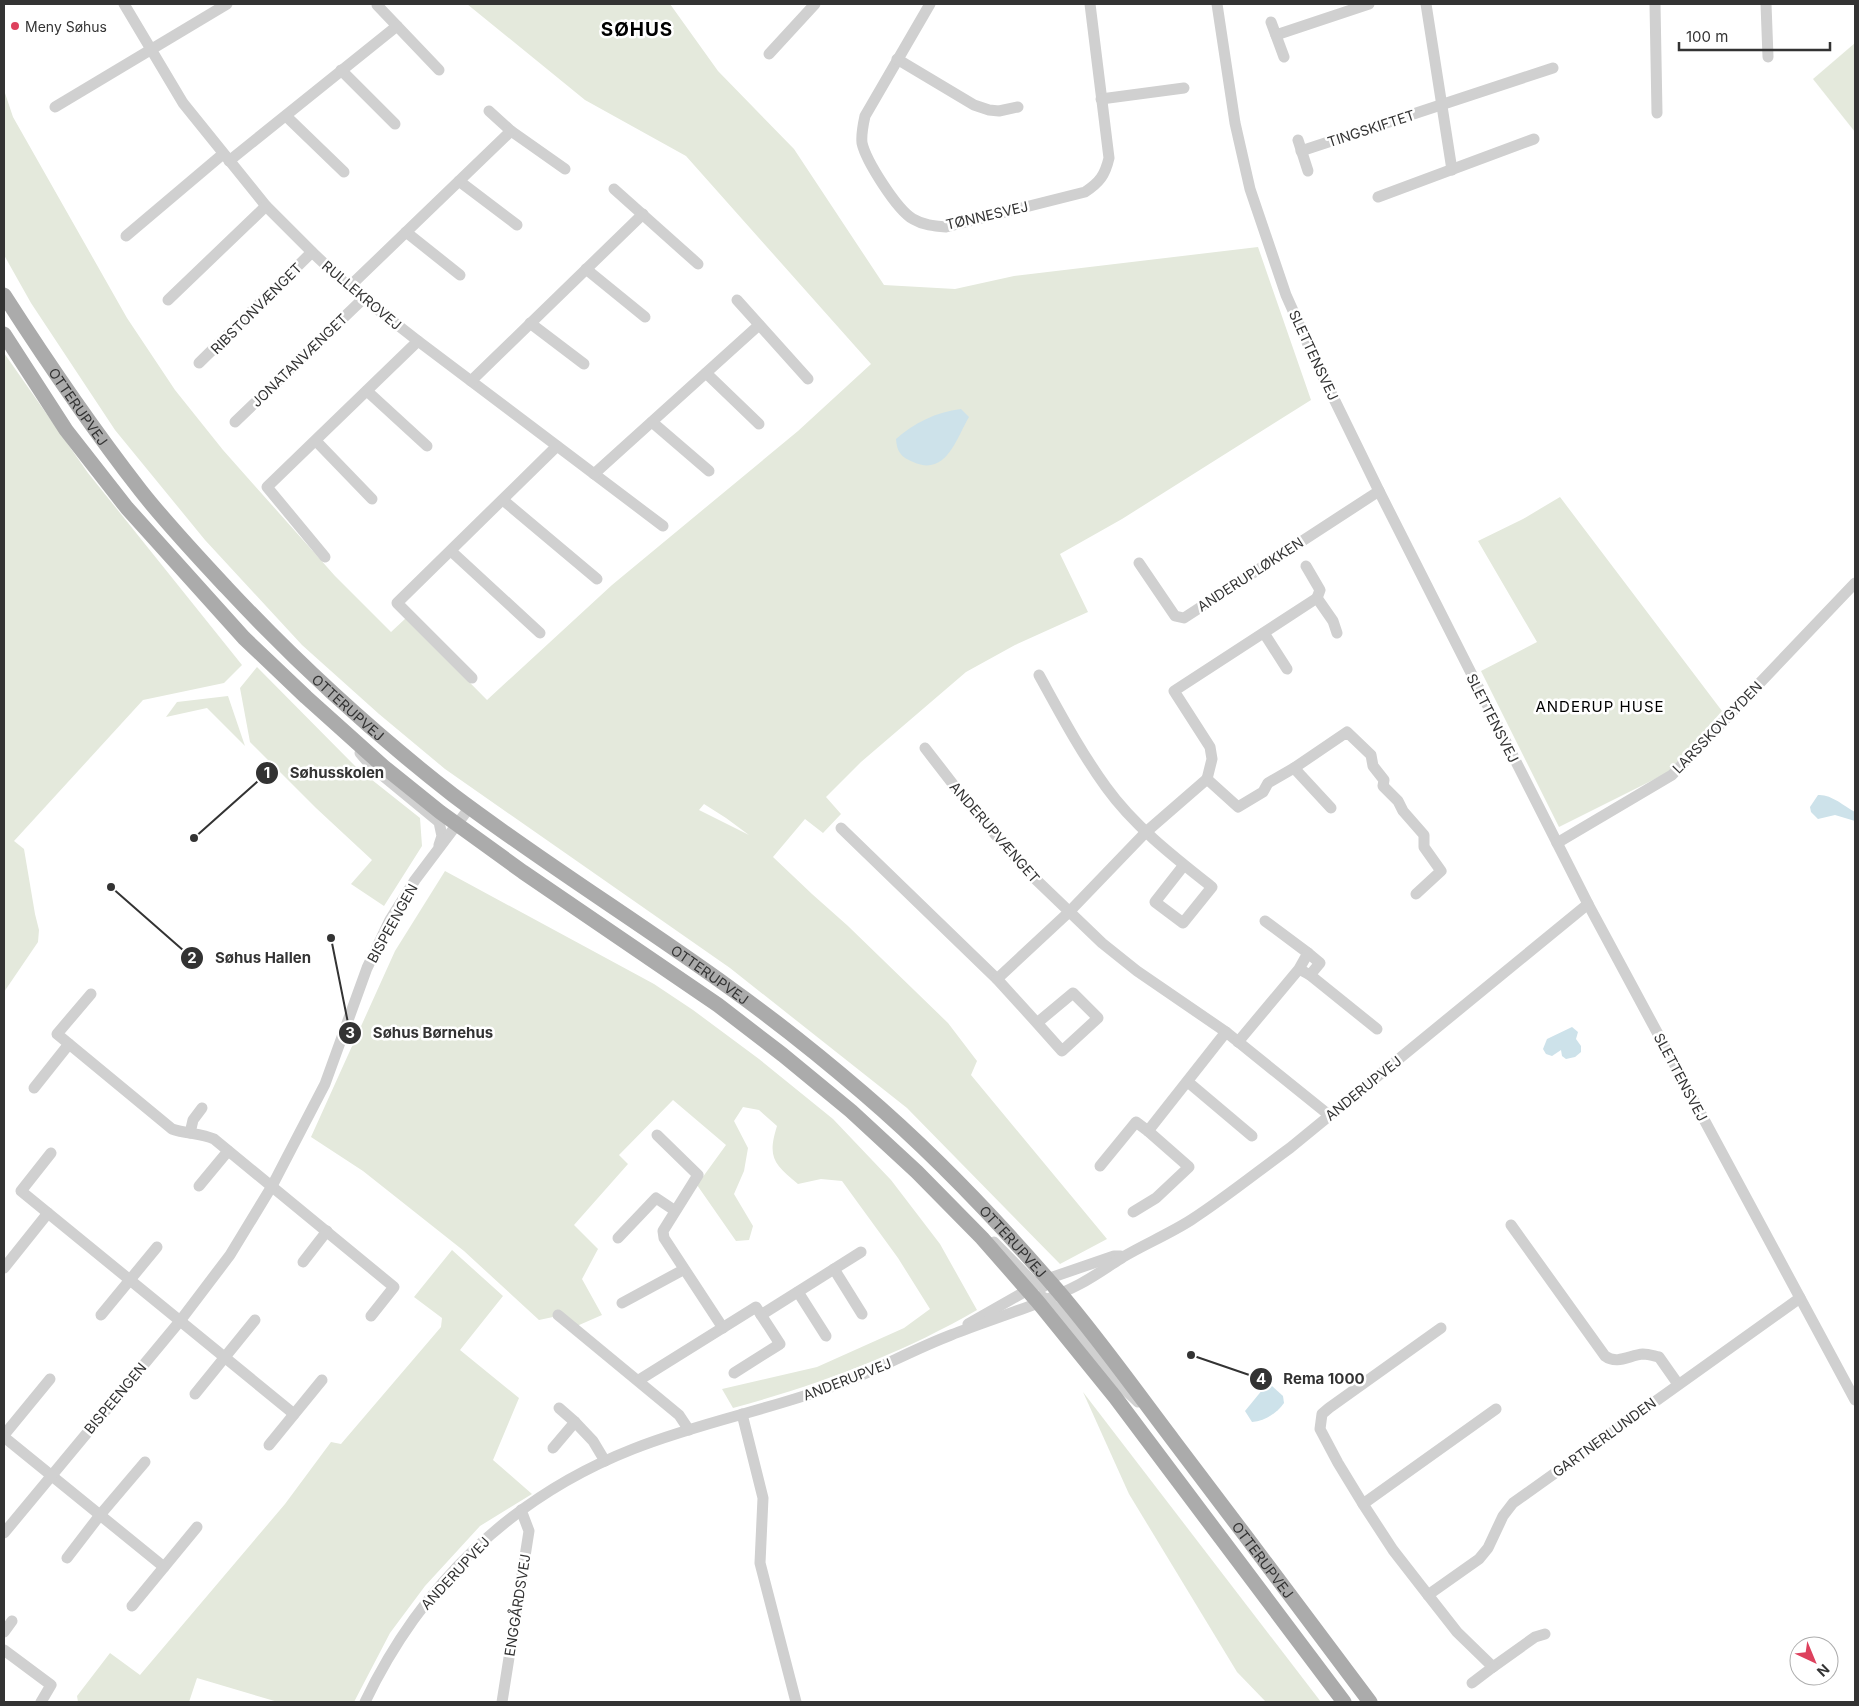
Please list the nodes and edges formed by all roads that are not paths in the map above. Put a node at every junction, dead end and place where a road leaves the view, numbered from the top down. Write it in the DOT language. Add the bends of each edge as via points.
graph roads {
  1 [pos="124,4"];
  2 [pos="815,4"];
  3 [pos="930,4"];
  4 [pos="1090,4"];
  5 [pos="1217,4"];
  6 [pos="1369,4"];
  7 [pos="1426,4"];
  8 [pos="1655,4"];
  9 [pos="1766,4"];
  10 [pos="377,5"];
  11 [pos="220,6"];
  12 [pos="1271,22"];
  13 [pos="396,26"];
  14 [pos="1276,35"];
  15 [pos="151,50"];
  16 [pos="769,54"];
  17 [pos="1284,57"];
  18 [pos="1768,57"];
  19 [pos="897,58"];
  20 [pos="1553,68"];
  21 [pos="341,70"];
  22 [pos="439,70"];
  23 [pos="1184,88"];
  24 [pos="1101,99"];
  25 [pos="1441,105"];
  26 [pos="55,106"];
  27 [pos="1018,108"];
  28 [pos="489,111"];
  29 [pos="1657,113"];
  30 [pos="286,116"];
  31 [pos="395,124"];
  32 [pos="511,130"];
  33 [pos="1534,139"];
  34 [pos="1298,140"];
  35 [pos="1302,151"];
  36 [pos="226,157"];
  37 [pos="565,169"];
  38 [pos="1452,170"];
  39 [pos="1308,171"];
  40 [pos="344,172"];
  41 [pos="459,181"];
  42 [pos="614,189"];
  43 [pos="1378,197"];
  44 [pos="266,206"];
  45 [pos="643,214"];
  46 [pos="517,225"];
  47 [pos="406,232"];
  48 [pos="126,236"];
  49 [pos="312,252"];
  50 [pos="698,264"];
  51 [pos="586,269"];
  52 [pos="460,275"];
  53 [pos="349,287"];
  54 [pos="4,296"];
  55 [pos="364,298"];
  56 [pos="168,300"];
  57 [pos="737,300"];
  58 [pos="645,317"];
  59 [pos="530,323"];
  60 [pos="759,325"];
  61 [pos="4,334"];
  62 [pos="418,341"];
  63 [pos="199,364"];
  64 [pos="584,364"];
  65 [pos="706,373"];
  66 [pos="808,379"];
  67 [pos="472,381"];
  68 [pos="367,391"];
  69 [pos="235,422"];
  70 [pos="652,422"];
  71 [pos="760,424"];
  72 [pos="316,441"];
  73 [pos="427,446"];
  74 [pos="557,446"];
  75 [pos="709,470"];
  76 [pos="594,474"];
  77 [pos="1379,491"];
  78 [pos="372,499"];
  79 [pos="503,500"];
  80 [pos="663,526"];
  81 [pos="451,551"];
  82 [pos="325,557"];
  83 [pos="1139,563"];
  84 [pos="1306,566"];
  85 [pos="597,579"];
  86 [pos="1855,583"];
  87 [pos="1318,598"];
  88 [pos="540,633"];
  89 [pos="1264,633"];
  90 [pos="1337,633"];
  91 [pos="1287,670"];
  92 [pos="1039,674"];
  93 [pos="472,678"];
  94 [pos="332,719"];
  95 [pos="925,748"];
  96 [pos="1294,768"];
  97 [pos="1207,779"];
  98 [pos="470,807"];
  99 [pos="1331,808"];
  100 [pos="457,824"];
  101 [pos="841,828"];
  102 [pos="1146,832"];
  103 [pos="1557,843"];
  104 [pos="434,855"];
  105 [pos="1184,865"];
  106 [pos="1416,894"];
  107 [pos="1588,904"];
  108 [pos="1069,912"];
  109 [pos="1265,921"];
  110 [pos="1308,953"];
  111 [pos="1299,968"];
  112 [pos="1310,975"];
  113 [pos="997,980"];
  114 [pos="91,994"];
  115 [pos="1037,1023"];
  116 [pos="1377,1029"];
  117 [pos="1226,1032"];
  118 [pos="1238,1042"];
  119 [pos="69,1044"];
  120 [pos="1188,1082"];
  121 [pos="34,1088"];
  122 [pos="202,1108"];
  123 [pos="1329,1115"];
  124 [pos="1148,1132"];
  125 [pos="190,1133"];
  126 [pos="657,1135"];
  127 [pos="1252,1136"];
  128 [pos="228,1151"];
  129 [pos="51,1153"];
  130 [pos="1100,1166"];
  131 [pos="199,1186"];
  132 [pos="272,1186"];
  133 [pos="674,1210"];
  134 [pos="1133,1212"];
  135 [pos="48,1213"];
  136 [pos="1512,1225"];
  137 [pos="327,1231"];
  138 [pos="618,1238"];
  139 [pos="157,1247"];
  140 [pos="862,1252"];
  141 [pos="1125,1256"];
  142 [pos="303,1262"];
  143 [pos="4,1268"];
  144 [pos="834,1269"];
  145 [pos="683,1270"];
  146 [pos="129,1280"];
  147 [pos="1038,1285"];
  148 [pos="798,1292"];
  149 [pos="1048,1298"];
  150 [pos="1800,1298"];
  151 [pos="622,1303"];
  152 [pos="862,1314"];
  153 [pos="101,1315"];
  154 [pos="558,1315"];
  155 [pos="761,1315"];
  156 [pos="371,1316"];
  157 [pos="255,1320"];
  158 [pos="180,1321"];
  159 [pos="723,1328"];
  160 [pos="1441,1328"];
  161 [pos="949,1335"];
  162 [pos="826,1336"];
  163 [pos="224,1357"];
  164 [pos="734,1373"];
  165 [pos="50,1379"];
  166 [pos="322,1380"];
  167 [pos="639,1380"];
  168 [pos="1678,1384"];
  169 [pos="194,1394"];
  170 [pos="1855,1400"];
  171 [pos="559,1408"];
  172 [pos="1496,1409"];
  173 [pos="294,1414"];
  174 [pos="742,1414"];
  175 [pos="575,1422"];
  176 [pos="689,1430"];
  177 [pos="4,1436"];
  178 [pos="269,1445"];
  179 [pos="553,1448"];
  180 [pos="605,1461"];
  181 [pos="144,1462"];
  182 [pos="50,1475"];
  183 [pos="1363,1504"];
  184 [pos="521,1510"];
  185 [pos="100,1515"];
  186 [pos="197,1527"];
  187 [pos="4,1533"];
  188 [pos="67,1558"];
  189 [pos="164,1567"];
  190 [pos="1428,1595"];
  191 [pos="132,1606"];
  192 [pos="12,1621"];
  193 [pos="4,1632"];
  194 [pos="1545,1634"];
  195 [pos="4,1650"];
  196 [pos="1493,1667"];
  197 [pos="1472,1682"];
  198 [pos="41,1702"];
  199 [pos="365,1702"];
  200 [pos="502,1702"];
  201 [pos="796,1702"];
  202 [pos="1344,1702"];
  203 [pos="1370,1702"];
  1 -- 15 [label="street, RULLEKROVEJ"];
  2 -- 16 [label="street"];
  3 -- 19 [label="street, TØNNESVEJ"];
  4 -- 24 [label="street, TØNNESVEJ"];
  5 -- 77 [label="street, SLETTENSVEJ" via="1234,122 1250,189 1273,260 1314,360"];
  6 -- 14 [label="street"];
  7 -- 25 [label="street"];
  8 -- 29 [label="street"];
  9 -- 18 [label="street"];
  10 -- 13 [label="street"];
  11 -- 15 [label="street"];
  12 -- 14 [label="street"];
  13 -- 21 [label="street"];
  13 -- 22 [label="street"];
  14 -- 17 [label="street"];
  15 -- 26 [label="street"];
  15 -- 36 [label="street, RULLEKROVEJ" via="183,103"];
  19 -- 24 [label="street, TØNNESVEJ" via="864,116 862,142 866,157 899,207 912,219 926,225 946,227 1086,192 1106,173 1109,158"];
  19 -- 27 [label="street" via="974,105 999,111"];
  20 -- 25 [label="street, TINGSKIFTET"];
  21 -- 30 [label="street"];
  21 -- 31 [label="street"];
  23 -- 24 [label="street"];
  25 -- 35 [label="street, TINGSKIFTET"];
  25 -- 38 [label="street"];
  28 -- 32 [label="street"];
  30 -- 36 [label="street"];
  30 -- 40 [label="street"];
  32 -- 37 [label="street"];
  32 -- 41 [label="street"];
  33 -- 38 [label="street"];
  34 -- 35 [label="street"];
  35 -- 39 [label="street"];
  36 -- 44 [label="street, RULLEKROVEJ"];
  36 -- 48 [label="street"];
  38 -- 43 [label="street"];
  41 -- 46 [label="street"];
  41 -- 47 [label="street"];
  42 -- 45 [label="street"];
  44 -- 49 [label="street, RULLEKROVEJ"];
  44 -- 56 [label="street"];
  45 -- 50 [label="street"];
  45 -- 51 [label="street"];
  47 -- 52 [label="street"];
  47 -- 53 [label="street"];
  49 -- 53 [label="street, RULLEKROVEJ"];
  49 -- 63 [label="street, RIBSTONVÆNGET"];
  51 -- 58 [label="street"];
  51 -- 59 [label="street"];
  53 -- 55 [label="street, RULLEKROVEJ"];
  54 -- 98 [label="main road, OTTERUPVEJ" via="83,413 143,494 198,557 320,682 396,749"];
  55 -- 62 [label="street, RULLEKROVEJ"];
  55 -- 69 [label="street, JONATANVÆNGET"];
  57 -- 60 [label="street"];
  59 -- 64 [label="street"];
  59 -- 67 [label="street"];
  60 -- 65 [label="street"];
  60 -- 66 [label="street"];
  61 -- 94 [label="main road, OTTERUPVEJ" via="66,430 127,508 244,638"];
  62 -- 67 [label="street, RULLEKROVEJ"];
  62 -- 68 [label="street"];
  65 -- 70 [label="street"];
  65 -- 71 [label="street"];
  67 -- 74 [label="street, RULLEKROVEJ"];
  68 -- 72 [label="street"];
  68 -- 73 [label="street"];
  70 -- 75 [label="street"];
  70 -- 76 [label="street"];
  72 -- 78 [label="street"];
  72 -- 82 [label="street" via="267,488"];
  74 -- 76 [label="street, RULLEKROVEJ"];
  74 -- 79 [label="street"];
  76 -- 80 [label="street, RULLEKROVEJ"];
  77 -- 83 [label="street, ANDERUPLØKKEN" via="1184,618 1175,616"];
  77 -- 103 [label="street, SLETTENSVEJ"];
  79 -- 81 [label="street"];
  79 -- 85 [label="street"];
  81 -- 88 [label="street"];
  81 -- 93 [label="street" via="397,603"];
  84 -- 87 [label="street" via="1320,590"];
  86 -- 103 [label="street, LARSSKOVGYDEN" via="1672,774"];
  87 -- 89 [label="street"];
  87 -- 90 [label="street"];
  89 -- 91 [label="street"];
  89 -- 97 [label="street" via="1174,691 1210,746 1212,759"];
  92 -- 102 [label="street" via="1074,739 1107,788"];
  94 -- 100 [label="main road, OTTERUPVEJ" via="384,766"];
  94 -- 104 [label="street" via="371,766 439,822 442,836"];
  95 -- 108 [label="street, ANDERUPVÆNGET" via="1026,871"];
  96 -- 97 [label="street" via="1268,783 1263,792 1238,807"];
  96 -- 99 [label="street"];
  96 -- 106 [label="street" via="1347,732 1372,755 1373,766 1384,780 1383,786 1424,835 1424,847 1441,871"];
  97 -- 102 [label="street"];
  98 -- 100 [label="street, BISPEENGEN"];
  98 -- 147 [label="main road, OTTERUPVEJ" via="730,988 866,1095 998,1224"];
  100 -- 104 [label="street, BISPEENGEN"];
  100 -- 147 [label="main road, OTTERUPVEJ" via="726,1010 851,1111 982,1238"];
  101 -- 113 [label="street"];
  102 -- 105 [label="street"];
  102 -- 108 [label="street"];
  103 -- 107 [label="street, SLETTENSVEJ"];
  104 -- 132 [label="street, BISPEENGEN" via="390,920 367,968 325,1084"];
  105 -- 105 [label="street" via="1212,887 1182,924 1155,902"];
  107 -- 123 [label="street, ANDERUPVEJ"];
  107 -- 150 [label="street, SLETTENSVEJ"];
  108 -- 113 [label="street"];
  108 -- 117 [label="street, ANDERUPVÆNGET" via="1137,971"];
  109 -- 110 [label="street"];
  110 -- 111 [label="street"];
  110 -- 112 [label="street" via="1320,963"];
  111 -- 112 [label="street"];
  111 -- 118 [label="street"];
  112 -- 116 [label="street"];
  113 -- 115 [label="street"];
  114 -- 119 [label="street" via="57,1034"];
  115 -- 115 [label="street" via="1062,1051 1098,1018 1073,993"];
  117 -- 118 [label="street, ANDERUPVÆNGET"];
  117 -- 120 [label="street"];
  118 -- 123 [label="street, ANDERUPVÆNGET"];
  119 -- 121 [label="street"];
  119 -- 125 [label="street" via="172,1128"];
  120 -- 124 [label="street"];
  120 -- 127 [label="street"];
  122 -- 125 [label="street" via="193,1120"];
  123 -- 141 [label="street, ANDERUPVEJ" via="1218,1202"];
  124 -- 130 [label="street" via="1136,1122"];
  124 -- 134 [label="street" via="1189,1167 1156,1198"];
  125 -- 128 [label="street" via="204,1134"];
  126 -- 133 [label="street" via="698,1174"];
  128 -- 131 [label="street"];
  128 -- 132 [label="street"];
  129 -- 135 [label="street" via="21,1190"];
  132 -- 137 [label="street"];
  132 -- 158 [label="street, BISPEENGEN" via="230,1255"];
  133 -- 138 [label="street" via="656,1198"];
  133 -- 145 [label="street" via="663,1231 664,1238"];
  135 -- 143 [label="street"];
  135 -- 146 [label="street"];
  136 -- 168 [label="street" via="1605,1356 1618,1360 1642,1354 1659,1357"];
  137 -- 142 [label="street"];
  137 -- 156 [label="street" via="394,1287"];
  139 -- 146 [label="street"];
  140 -- 144 [label="street"];
  141 -- 147 [label="street, ANDERUPVEJ" via="1114,1256"];
  141 -- 149 [label="street, ANDERUPVEJ" via="1082,1283"];
  144 -- 148 [label="street"];
  144 -- 152 [label="street"];
  145 -- 151 [label="street"];
  145 -- 159 [label="street"];
  146 -- 153 [label="street"];
  146 -- 158 [label="street"];
  147 -- 149 [label="main road, OTTERUPVEJ"];
  147 -- 149 [label="main road, OTTERUPVEJ"];
  147 -- 161 [label="street, ANDERUPVEJ"];
  148 -- 155 [label="street"];
  148 -- 162 [label="street"];
  149 -- 161 [label="street, ANDERUPVEJ"];
  149 -- 202 [label="main road, OTTERUPVEJ" via="1115,1397"];
  149 -- 203 [label="main road, OTTERUPVEJ" via="1162,1425"];
  150 -- 168 [label="street, GARTNERLUNDEN"];
  150 -- 170 [label="street, SLETTENSVEJ"];
  154 -- 167 [label="street"];
  155 -- 159 [label="street" via="756,1307"];
  155 -- 164 [label="street" via="780,1344"];
  157 -- 163 [label="street"];
  158 -- 163 [label="street"];
  158 -- 182 [label="street, BISPEENGEN"];
  159 -- 167 [label="street"];
  160 -- 183 [label="street" via="1322,1414 1320,1429"];
  161 -- 174 [label="street, ANDERUPVEJ" via="850,1380"];
  163 -- 169 [label="street"];
  163 -- 173 [label="street"];
  165 -- 177 [label="street"];
  166 -- 173 [label="street"];
  167 -- 176 [label="street" via="679,1415"];
  168 -- 190 [label="street, GARTNERLUNDEN" via="1513,1503 1479,1559"];
  171 -- 175 [label="street"];
  172 -- 183 [label="street"];
  173 -- 178 [label="street"];
  174 -- 176 [label="street, ANDERUPVEJ"];
  174 -- 201 [label="street" via="763,1498 760,1563"];
  175 -- 179 [label="street"];
  175 -- 180 [label="street" via="593,1441"];
  176 -- 180 [label="street, ANDERUPVEJ"];
  177 -- 182 [label="street"];
  180 -- 184 [label="street, ANDERUPVEJ" via="564,1482"];
  181 -- 185 [label="street"];
  182 -- 185 [label="street"];
  182 -- 187 [label="street, BISPEENGEN"];
  183 -- 190 [label="street"];
  184 -- 199 [label="street, ANDERUPVEJ" via="468,1554 431,1595 402,1637"];
  184 -- 200 [label="street, ENGGÅRDSVEJ" via="529,1531"];
  185 -- 188 [label="street"];
  185 -- 189 [label="street"];
  186 -- 189 [label="street"];
  189 -- 191 [label="street"];
  190 -- 196 [label="street" via="1457,1632"];
  192 -- 193 [label="street"];
  194 -- 196 [label="street" via="1535,1637"];
  195 -- 198 [label="street" via="51,1685"];
  196 -- 197 [label="street"];
}
